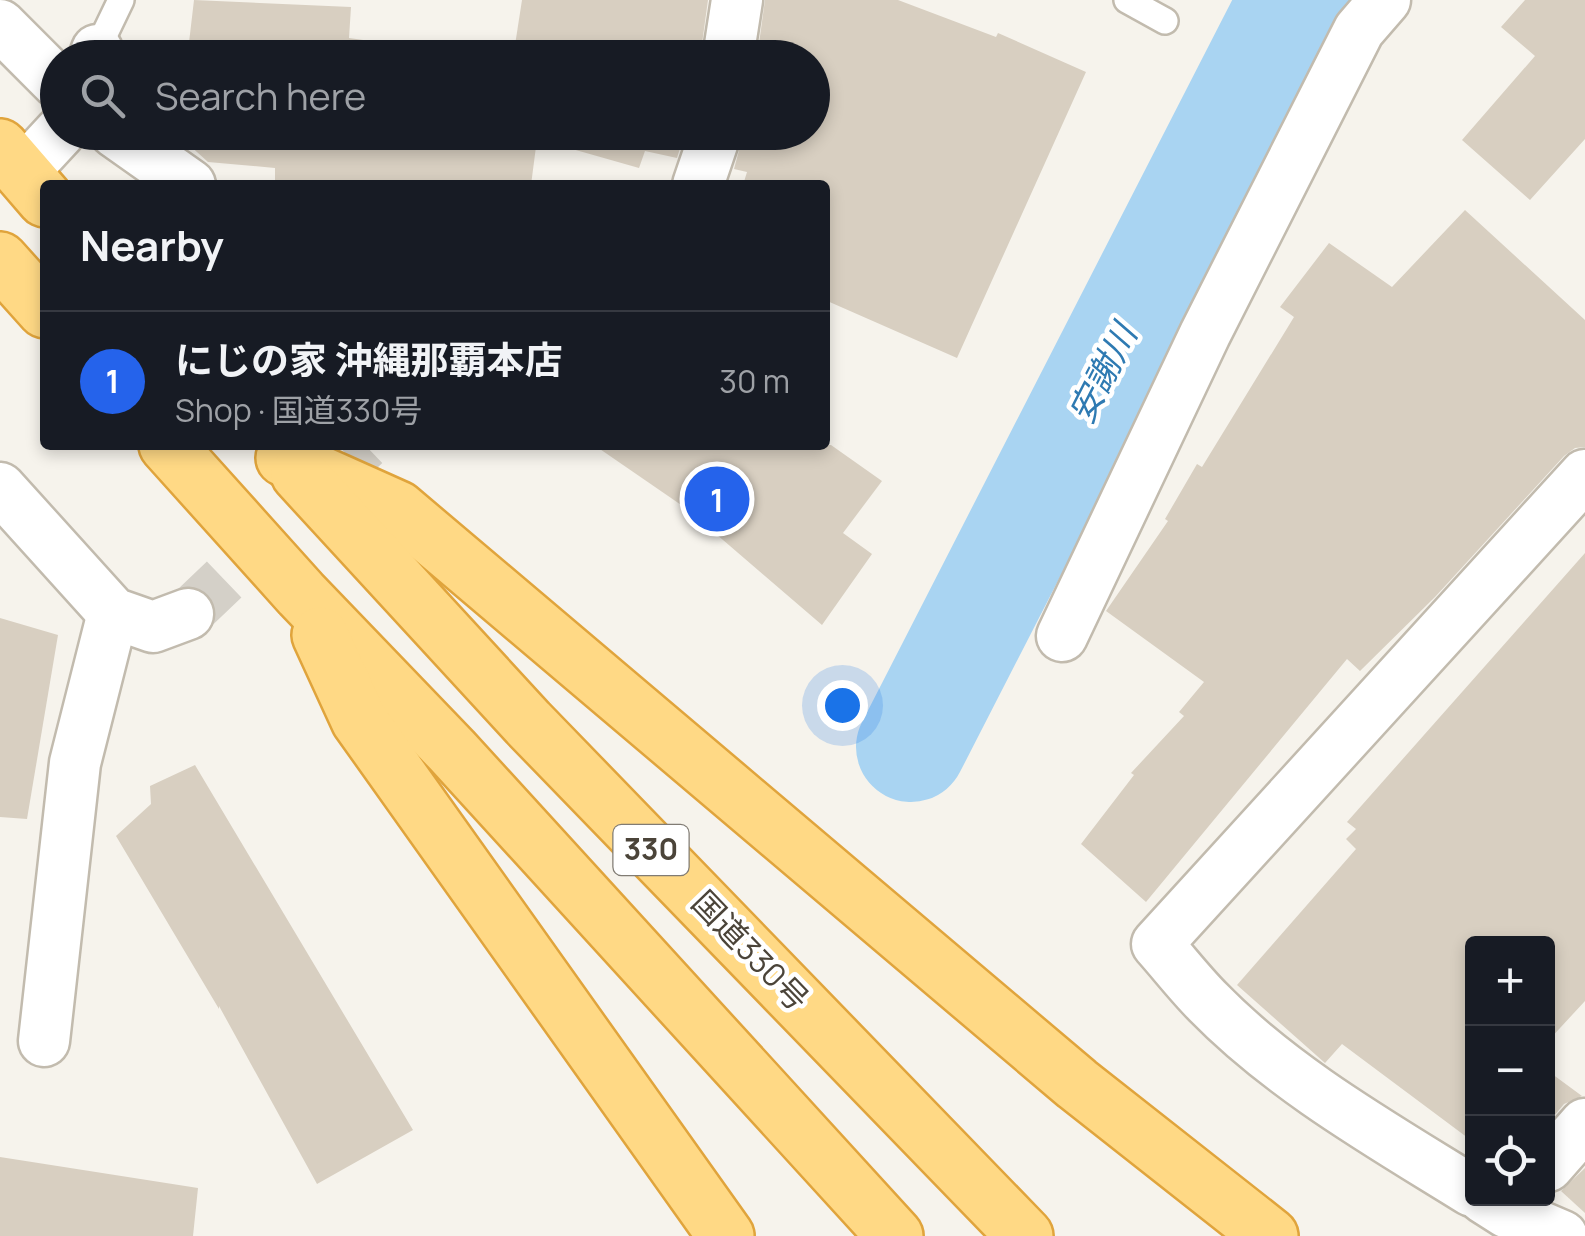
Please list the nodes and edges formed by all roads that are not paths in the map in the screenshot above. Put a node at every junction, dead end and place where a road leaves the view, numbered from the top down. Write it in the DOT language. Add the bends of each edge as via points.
graph roads {
  1 [pos="121,0"];
  2 [pos="736,0"];
  3 [pos="1127,0"];
  4 [pos="1385,0"];
  5 [pos="1165,21"];
  6 [pos="0,25"];
  7 [pos="102,40"];
  8 [pos="730,40"];
  9 [pos="40,65"];
  10 [pos="43,150"];
  11 [pos="140,150"];
  12 [pos="710,150"];
  13 [pos="22,173"];
  14 [pos="183,180"];
  15 [pos="700,180"];
  16 [pos="0,260"];
  17 [pos="40,304"];
  18 [pos="171,450"];
  19 [pos="278,451"];
  20 [pos="1585,475"];
  21 [pos="0,488"];
  22 [pos="301,594"];
  23 [pos="112,613"];
  24 [pos="188,614"];
  25 [pos="1062,636"];
  26 [pos="44,1040"];
  27 [pos="1585,1124"];
  28 [pos="1555,1158"];
  29 [pos="1465,1182"];
  30 [pos="1506,1206"];
  31 [pos="726,1236"];
  32 [pos="896,1236"];
  33 [pos="1025,1236"];
  34 [pos="1270,1236"];
  35 [pos="1562,1236"];
  1 -- 7 [label="lane"];
  2 -- 8 [label="street"];
  3 -- 5 [label="lane"];
  4 -- 25 [label="street" via="1360,30 1214,317"];
  6 -- 9 [label="street"];
  10 -- 13 [label="street"];
  11 -- 14 [label="street"];
  12 -- 15 [label="street"];
  16 -- 17 [label="highway"];
  18 -- 22 [label="highway, 330"];
  19 -- 33 [label="highway, 国道330号 / 330" via="542,737"];
  19 -- 34 [label="highway" via="398,509 1078,1084"];
  20 -- 29 [label="street" via="1157,944 1209,1004 1281,1064"];
  21 -- 23 [label="street"];
  22 -- 31 [label="highway" via="359,720"];
  22 -- 32 [label="highway, 330"];
  23 -- 24 [label="street" via="152,627"];
  23 -- 26 [label="street" via="75,763"];
  27 -- 28 [label="street"];
  30 -- 35 [label="street"];
}
